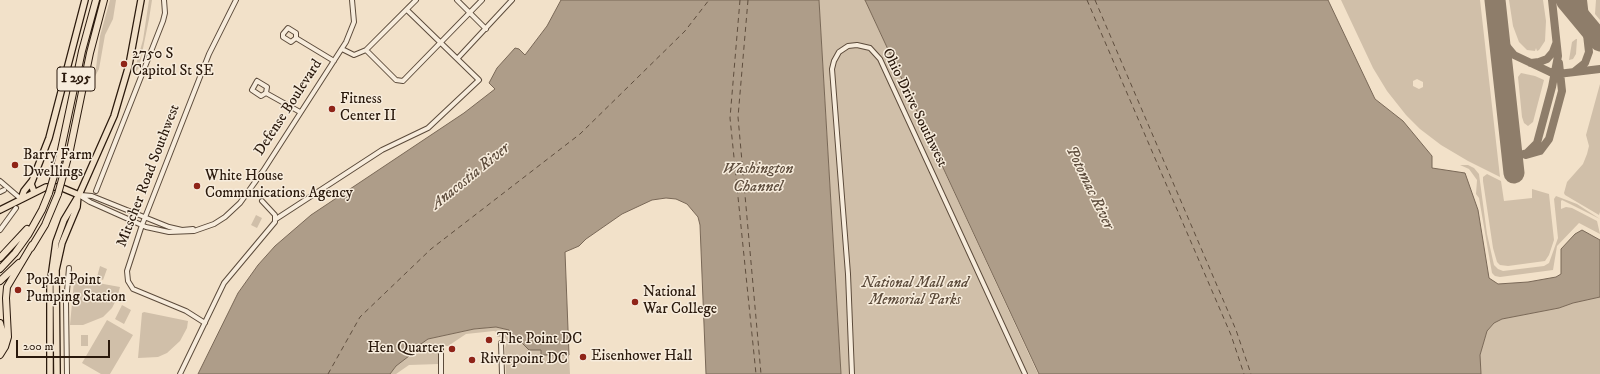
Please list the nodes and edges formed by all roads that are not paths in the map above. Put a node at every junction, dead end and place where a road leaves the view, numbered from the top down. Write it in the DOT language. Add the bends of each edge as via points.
graph roads {
  1 [pos="84,0"];
  2 [pos="96,0"];
  3 [pos="104,0"];
  4 [pos="141,0"];
  5 [pos="164,0"];
  6 [pos="236,0"];
  7 [pos="352,0"];
  8 [pos="416,0"];
  9 [pos="457,0"];
  10 [pos="482,0"];
  11 [pos="512,0"];
  12 [pos="407,10"];
  13 [pos="469,12"];
  14 [pos="486,29"];
  15 [pos="296,38"];
  16 [pos="441,42"];
  17 [pos="342,49"];
  18 [pos="366,50"];
  19 [pos="458,58"];
  20 [pos="334,61"];
  21 [pos="266,92"];
  22 [pos="300,112"];
  23 [pos="33,180"];
  24 [pos="0,181"];
  25 [pos="96,191"];
  26 [pos="34,192"];
  27 [pos="79,194"];
  28 [pos="21,199"];
  29 [pos="262,201"];
  30 [pos="16,208"];
  31 [pos="0,210"];
  32 [pos="145,217"];
  33 [pos="276,219"];
  34 [pos="36,221"];
  35 [pos="142,225"];
  36 [pos="202,229"];
  37 [pos="0,230"];
  38 [pos="32,245"];
  39 [pos="0,258"];
  40 [pos="69,268"];
  41 [pos="0,269"];
  42 [pos="0,282"];
  43 [pos="0,323"];
  44 [pos="205,323"];
  45 [pos="501,343"];
  46 [pos="0,346"];
  47 [pos="441,349"];
  48 [pos="0,355"];
  49 [pos="50,374"];
  50 [pos="57,374"];
  51 [pos="67,374"];
  52 [pos="180,374"];
  53 [pos="442,374"];
  54 [pos="502,374"];
  55 [pos="852,374"];
  56 [pos="1024,374"];
  1 -- 23 [label="main road" via="50,138"];
  2 -- 34 [label="highway, I 295, bridge" via="82,51 59,159 49,194"];
  3 -- 38 [label="highway, I 295, bridge" via="58,194 45,226"];
  4 -- 27 [label="main road" via="129,65 117,109"];
  5 -- 25 [label="street" via="163,21"];
  6 -- 32 [label="street, Mitscher Road Southwest" via="212,48"];
  7 -- 17 [label="street, Defense Boulevard" via="353,24"];
  8 -- 12 [label="street"];
  9 -- 13 [label="street"];
  10 -- 13 [label="street"];
  11 -- 14 [label="street"];
  12 -- 16 [label="street"];
  12 -- 18 [label="street"];
  13 -- 14 [label="street"];
  13 -- 16 [label="street"];
  14 -- 19 [label="street"];
  15 -- 20 [label="street"];
  16 -- 18 [label="street" via="401,82"];
  16 -- 19 [label="street"];
  17 -- 18 [label="street" via="354,55"];
  17 -- 20 [label="street, Defense Boulevard"];
  19 -- 33 [label="street" via="479,80 437,121 421,132 382,150"];
  20 -- 22 [label="street, Defense Boulevard"];
  21 -- 22 [label="street"];
  22 -- 36 [label="street, Defense Boulevard" via="240,203 221,220"];
  23 -- 26 [label="main road" via="31,186"];
  23 -- 28 [label="main road"];
  24 -- 28 [label="street"];
  26 -- 27 [label="main road" via="46,187 56,187"];
  26 -- 28 [label="main road"];
  27 -- 32 [label="street, Defense Boulevard" via="92,196"];
  27 -- 35 [label="street, Defense Boulevard" via="90,202"];
  27 -- 49 [label="main road" via="60,229 53,257"];
  27 -- 50 [label="main road" via="77,207 63,238 57,265"];
  28 -- 31 [label="main road"];
  29 -- 33 [label="street"];
  30 -- 37 [label="street"];
  32 -- 35 [label="street, Mitscher Road Southwest"];
  32 -- 36 [label="street, Defense Boulevard" via="175,229"];
  33 -- 44 [label="street" via="224,283"];
  34 -- 39 [label="highway"];
  34 -- 41 [label="highway, I 295"];
  35 -- 36 [label="street, Defense Boulevard" via="175,233"];
  35 -- 44 [label="street, Mitscher Road Southwest" via="127,267 126,276 129,284 133,289 186,311"];
  38 -- 42 [label="highway, I 295"];
  38 -- 48 [label="highway" via="8,285 8,337"];
  40 -- 51 [label="street" via="66,298"];
  43 -- 46 [label="highway" via="3,335"];
  44 -- 52 [label="street"];
  45 -- 54 [label="street"];
  47 -- 53 [label="street"];
  55 -- 56 [label="street, Ohio Drive Southwest" via="848,274 832,69 840,52 848,46 857,45 870,48 880,59"];
}
